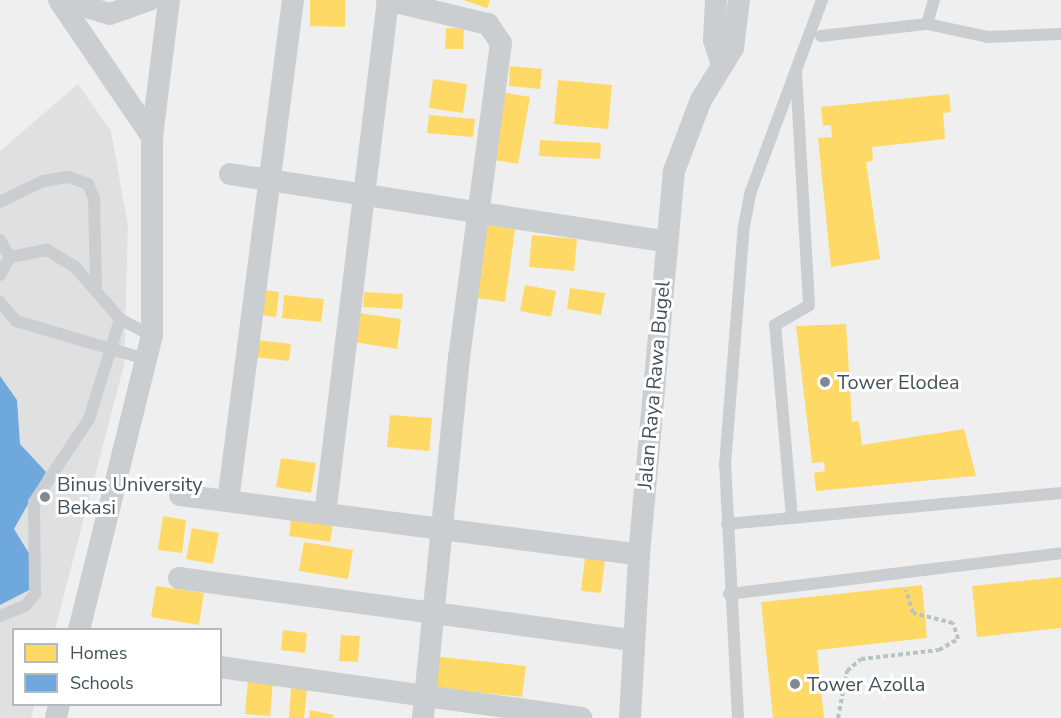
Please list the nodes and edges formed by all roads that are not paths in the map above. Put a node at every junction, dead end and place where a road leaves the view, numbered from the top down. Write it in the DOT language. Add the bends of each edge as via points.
graph roads {
  1 [pos="60,0"];
  2 [pos="149,0"];
  3 [pos="169,0"];
  4 [pos="293,0"];
  5 [pos="388,0"];
  6 [pos="716,0"];
  7 [pos="739,0"];
  8 [pos="822,0"];
  9 [pos="934,0"];
  10 [pos="927,24"];
  11 [pos="1061,34"];
  12 [pos="820,36"];
  13 [pos="721,61"];
  14 [pos="795,65"];
  15 [pos="152,137"];
  16 [pos="230,174"];
  17 [pos="272,181"];
  18 [pos="364,195"];
  19 [pos="0,202"];
  20 [pos="476,212"];
  21 [pos="0,240"];
  22 [pos="667,242"];
  23 [pos="10,257"];
  24 [pos="0,275"];
  25 [pos="96,286"];
  26 [pos="0,302"];
  27 [pos="120,318"];
  28 [pos="152,336"];
  29 [pos="110,349"];
  30 [pos="145,359"];
  31 [pos="1061,493"];
  32 [pos="180,495"];
  33 [pos="228,501"];
  34 [pos="325,514"];
  35 [pos="792,518"];
  36 [pos="727,524"];
  37 [pos="439,530"];
  38 [pos="1061,553"];
  39 [pos="639,555"];
  40 [pos="179,578"];
  41 [pos="729,594"];
  42 [pos="432,615"];
  43 [pos="0,616"];
  44 [pos="79,628"];
  45 [pos="634,640"];
  46 [pos="222,667"];
  47 [pos="424,708"];
  48 [pos="581,718"];
  49 [pos="630,718"];
  50 [pos="738,718"];
  1 -- 2 [label="street" via="110,14"];
  1 -- 15 [label="street"];
  3 -- 15 [label="street"];
  4 -- 17 [label="street"];
  5 -- 18 [label="street"];
  5 -- 20 [label="street" via="485,23 498,35 501,50"];
  6 -- 13 [label="street" via="714,40"];
  7 -- 13 [label="street, Jalan Raya Rawa Bugel" via="734,48"];
  8 -- 14 [label="lane"];
  9 -- 10 [label="lane"];
  10 -- 11 [label="lane" via="988,37"];
  10 -- 12 [label="lane"];
  13 -- 22 [label="street, Jalan Raya Rawa Bugel" via="678,155"];
  14 -- 35 [label="lane" via="809,305 775,325"];
  14 -- 36 [label="lane" via="746,210 725,465"];
  15 -- 28 [label="street"];
  16 -- 17 [label="street"];
  17 -- 18 [label="street"];
  17 -- 33 [label="street"];
  18 -- 20 [label="street"];
  18 -- 34 [label="street"];
  19 -- 25 [label="lane" via="43,181 69,177 88,183 94,198"];
  20 -- 22 [label="street"];
  20 -- 37 [label="street"];
  21 -- 23 [label="lane"];
  22 -- 39 [label="street, Jalan Raya Rawa Bugel"];
  23 -- 24 [label="lane"];
  23 -- 25 [label="lane" via="46,250"];
  25 -- 27 [label="lane"];
  26 -- 29 [label="lane" via="16,321"];
  27 -- 28 [label="lane"];
  27 -- 29 [label="lane"];
  28 -- 30 [label="street"];
  29 -- 30 [label="lane"];
  29 -- 43 [label="lane" via="89,419 34,502 35,594 25,606"];
  30 -- 44 [label="street"];
  31 -- 35 [label="lane"];
  32 -- 33 [label="street"];
  33 -- 34 [label="street"];
  34 -- 37 [label="street"];
  35 -- 36 [label="lane"];
  36 -- 41 [label="lane"];
  37 -- 39 [label="street"];
  37 -- 42 [label="street"];
  38 -- 41 [label="lane"];
  39 -- 45 [label="street, Jalan Raya Rawa Bugel"];
  40 -- 42 [label="street"];
  41 -- 50 [label="lane"];
  42 -- 45 [label="street"];
  42 -- 47 [label="street"];
  45 -- 49 [label="street, Jalan Raya Rawa Bugel"];
  46 -- 47 [label="street"];
  47 -- 48 [label="street"];
}
